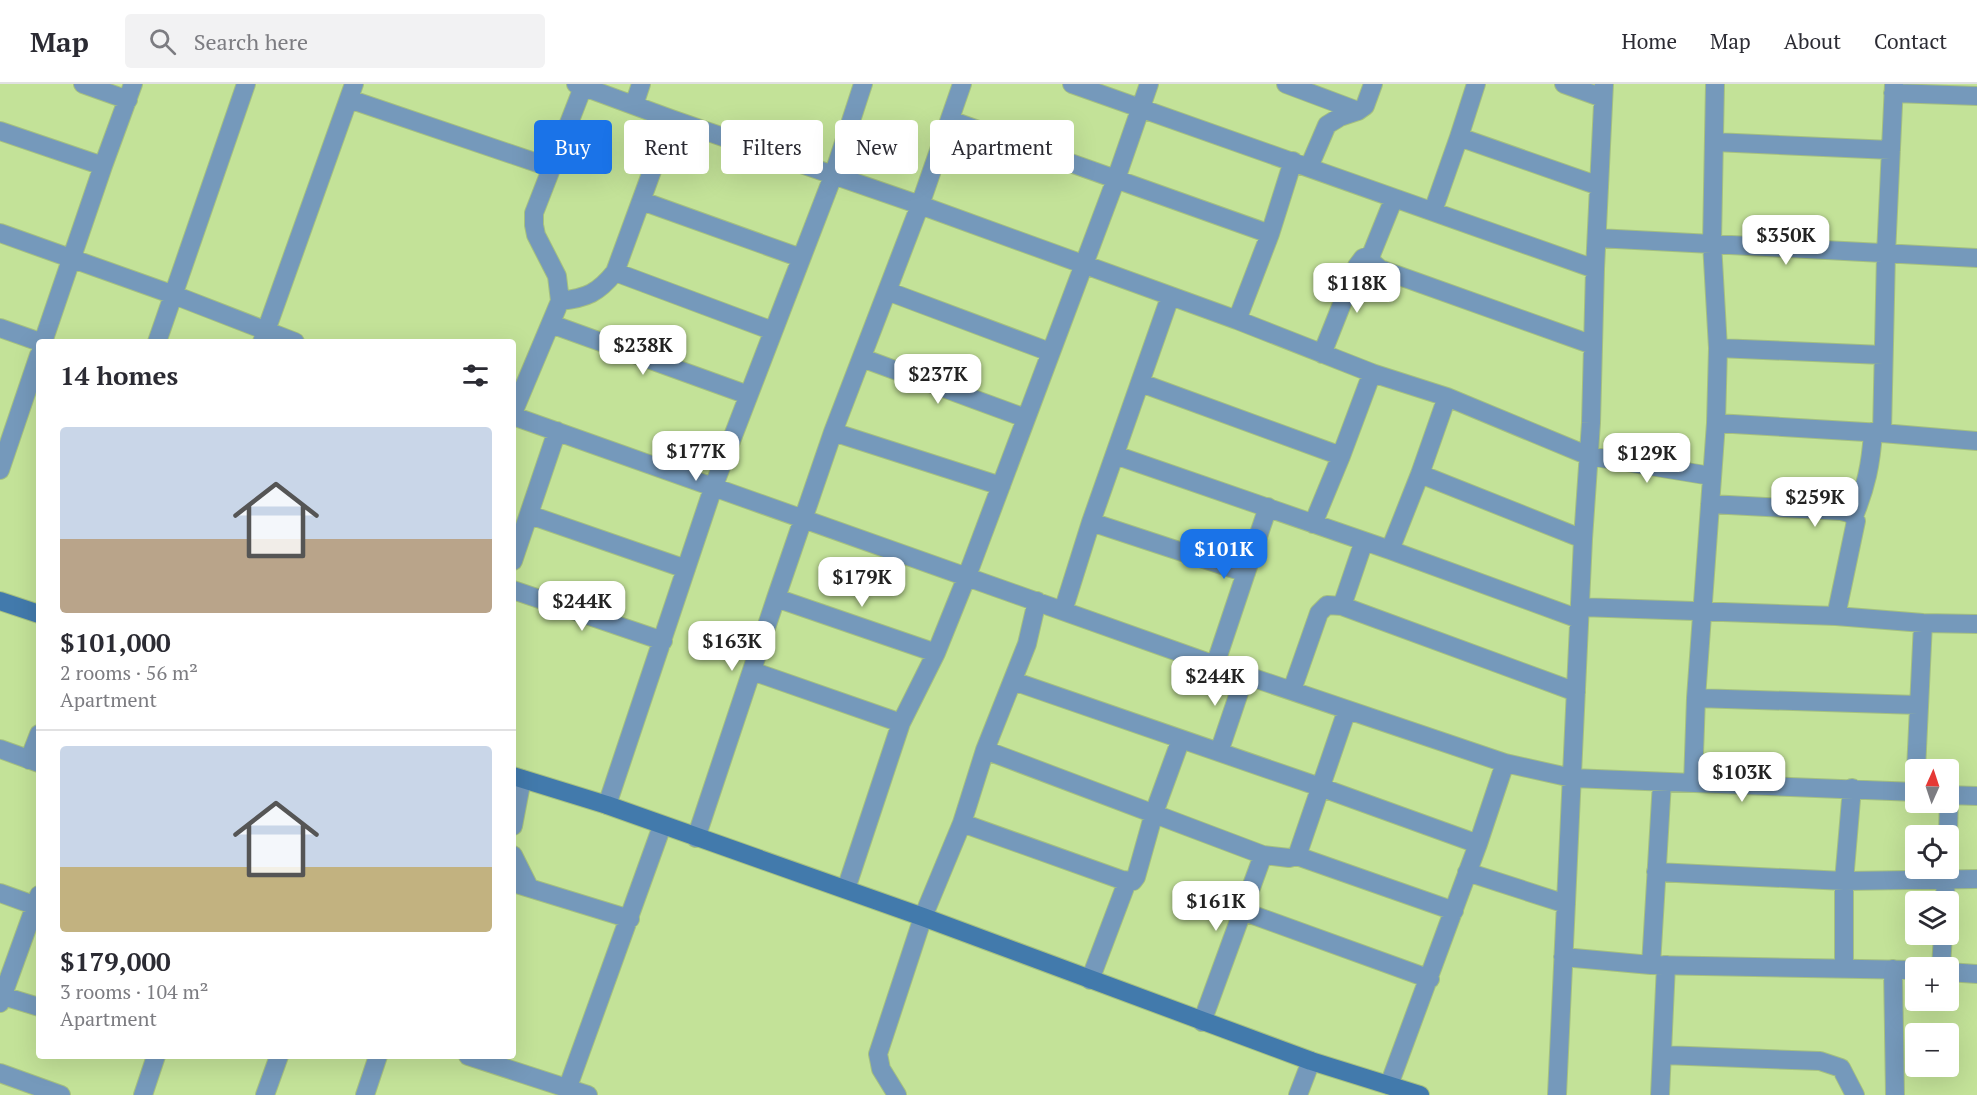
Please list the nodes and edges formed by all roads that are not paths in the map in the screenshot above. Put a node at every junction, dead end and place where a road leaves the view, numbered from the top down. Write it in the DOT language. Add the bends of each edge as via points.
graph roads {
  1 [pos="83,84"];
  2 [pos="246,84"];
  3 [pos="641,84"];
  4 [pos="861,84"];
  5 [pos="963,84"];
  6 [pos="1072,84"];
  7 [pos="1149,84"];
  8 [pos="1286,84"];
  9 [pos="1373,84"];
  10 [pos="1476,84"];
  11 [pos="1564,84"];
  12 [pos="1715,84"];
  13 [pos="580,85"];
  14 [pos="1893,88"];
  15 [pos="1940,89"];
  16 [pos="1604,91"];
  17 [pos="131,92"];
  18 [pos="351,92"];
  19 [pos="1977,96"];
  20 [pos="634,105"];
  21 [pos="1141,109"];
  22 [pos="1358,111"];
  23 [pos="671,119"];
  24 [pos="568,120"];
  25 [pos="950,120"];
  26 [pos="0,130"];
  27 [pos="1459,137"];
  28 [pos="1714,142"];
  29 [pos="1891,150"];
  30 [pos="534,161"];
  31 [pos="1074,164"];
  32 [pos="1301,164"];
  33 [pos="103,166"];
  34 [pos="550,174"];
  35 [pos="931,174"];
  36 [pos="833,176"];
  37 [pos="1116,179"];
  38 [pos="1599,186"];
  39 [pos="1394,198"];
  40 [pos="642,201"];
  41 [pos="920,205"];
  42 [pos="1433,211"];
  43 [pos="0,233"];
  44 [pos="1270,234"];
  45 [pos="1597,238"];
  46 [pos="1712,243"];
  47 [pos="1886,254"];
  48 [pos="1371,255"];
  49 [pos="71,258"];
  50 [pos="801,258"];
  51 [pos="1977,258"];
  52 [pos="1083,265"];
  53 [pos="1596,269"];
  54 [pos="615,272"];
  55 [pos="887,291"];
  56 [pos="174,295"];
  57 [pos="1170,297"];
  58 [pos="560,301"];
  59 [pos="1236,320"];
  60 [pos="551,324"];
  61 [pos="0,328"];
  62 [pos="772,331"];
  63 [pos="264,337"];
  64 [pos="43,339"];
  65 [pos="158,339"];
  66 [pos="36,340"];
  67 [pos="1593,345"];
  68 [pos="1718,348"];
  69 [pos="1050,351"];
  70 [pos="1322,354"];
  71 [pos="1883,354"];
  72 [pos="862,358"];
  73 [pos="36,361"];
  74 [pos="1372,373"];
  75 [pos="1141,383"];
  76 [pos="748,394"];
  77 [pos="1447,397"];
  78 [pos="516,407"];
  79 [pos="516,415"];
  80 [pos="8,417"];
  81 [pos="1025,418"];
  82 [pos="1716,423"];
  83 [pos="557,431"];
  84 [pos="833,432"];
  85 [pos="1877,432"];
  86 [pos="1977,441"];
  87 [pos="1115,455"];
  88 [pos="1341,456"];
  89 [pos="1589,456"];
  90 [pos="0,470"];
  91 [pos="1420,474"];
  92 [pos="1711,476"];
  93 [pos="1001,486"];
  94 [pos="713,488"];
  95 [pos="1710,504"];
  96 [pos="1268,507"];
  97 [pos="530,515"];
  98 [pos="1854,516"];
  99 [pos="804,519"];
  100 [pos="1091,522"];
  101 [pos="1313,524"];
  102 [pos="1583,539"];
  103 [pos="1364,542"];
  104 [pos="1390,550"];
  105 [pos="516,553"];
  106 [pos="686,569"];
  107 [pos="1245,573"];
  108 [pos="967,576"];
  109 [pos="516,591"];
  110 [pos="776,598"];
  111 [pos="1037,601"];
  112 [pos="0,602"];
  113 [pos="1342,606"];
  114 [pos="1063,611"];
  115 [pos="36,613"];
  116 [pos="1579,613"];
  117 [pos="1702,613"];
  118 [pos="1836,616"];
  119 [pos="1923,622"];
  120 [pos="1977,624"];
  121 [pos="663,641"];
  122 [pos="936,653"];
  123 [pos="1215,665"];
  124 [pos="752,671"];
  125 [pos="1245,675"];
  126 [pos="1014,681"];
  127 [pos="1292,690"];
  128 [pos="1576,692"];
  129 [pos="1696,698"];
  130 [pos="1918,705"];
  131 [pos="1347,710"];
  132 [pos="901,723"];
  133 [pos="1181,739"];
  134 [pos="0,749"];
  135 [pos="986,750"];
  136 [pos="1219,752"];
  137 [pos="1916,759"];
  138 [pos="34,761"];
  139 [pos="1505,763"];
  140 [pos="518,778"];
  141 [pos="1572,778"];
  142 [pos="1662,782"];
  143 [pos="1693,783"];
  144 [pos="1320,787"];
  145 [pos="1852,788"];
  146 [pos="1905,791"];
  147 [pos="1959,795"];
  148 [pos="1977,796"];
  149 [pos="516,797"];
  150 [pos="607,805"];
  151 [pos="1154,813"];
  152 [pos="962,823"];
  153 [pos="662,826"];
  154 [pos="696,838"];
  155 [pos="1478,844"];
  156 [pos="1263,855"];
  157 [pos="1297,856"];
  158 [pos="516,866"];
  159 [pos="1467,872"];
  160 [pos="1656,872"];
  161 [pos="1905,876"];
  162 [pos="1959,876"];
  163 [pos="1977,879"];
  164 [pos="1845,881"];
  165 [pos="1127,882"];
  166 [pos="521,885"];
  167 [pos="846,889"];
  168 [pos="0,893"];
  169 [pos="36,902"];
  170 [pos="1566,904"];
  171 [pos="36,908"];
  172 [pos="1242,911"];
  173 [pos="1454,911"];
  174 [pos="923,917"];
  175 [pos="630,919"];
  176 [pos="1563,957"];
  177 [pos="1658,965"];
  178 [pos="1844,967"];
  179 [pos="1893,969"];
  180 [pos="1905,970"];
  181 [pos="1959,973"];
  182 [pos="1977,974"];
  183 [pos="1090,980"];
  184 [pos="1430,980"];
  185 [pos="1,999"];
  186 [pos="36,1006"];
  187 [pos="1202,1022"];
  188 [pos="1663,1055"];
  189 [pos="155,1059"];
  190 [pos="278,1059"];
  191 [pos="377,1059"];
  192 [pos="476,1059"];
  193 [pos="1311,1060"];
  194 [pos="0,1073"];
  195 [pos="1396,1090"];
  196 [pos="566,1091"];
  197 [pos="61,1095"];
  198 [pos="143,1095"];
  199 [pos="265,1095"];
  200 [pos="364,1095"];
  201 [pos="588,1095"];
  202 [pos="897,1095"];
  203 [pos="1298,1095"];
  204 [pos="1420,1095"];
  205 [pos="1557,1095"];
  206 [pos="1660,1095"];
  207 [pos="1855,1095"];
  208 [pos="1895,1095"];
  1 -- 17 [label="street"];
  2 -- 56 [label="street"];
  3 -- 20 [label="street"];
  4 -- 36 [label="street"];
  5 -- 25 [label="street"];
  6 -- 21 [label="street"];
  7 -- 21 [label="street"];
  8 -- 22 [label="street"];
  9 -- 22 [label="street" via="1365,106"];
  10 -- 27 [label="street"];
  11 -- 16 [label="street"];
  12 -- 28 [label="street"];
  13 -- 20 [label="street"];
  13 -- 24 [label="street"];
  14 -- 15 [label="street"];
  14 -- 29 [label="street"];
  15 -- 19 [label="street"];
  16 -- 38 [label="street"];
  17 -- 33 [label="street"];
  18 -- 30 [label="street"];
  18 -- 63 [label="street"];
  20 -- 23 [label="street"];
  21 -- 32 [label="street"];
  21 -- 37 [label="street"];
  22 -- 32 [label="street" via="1327,125"];
  23 -- 36 [label="street"];
  23 -- 40 [label="street"];
  26 -- 33 [label="street"];
  27 -- 38 [label="street"];
  27 -- 42 [label="street"];
  28 -- 29 [label="street"];
  28 -- 46 [label="street"];
  29 -- 47 [label="street"];
  31 -- 37 [label="street"];
  32 -- 39 [label="street"];
  32 -- 44 [label="street"];
  33 -- 49 [label="street"];
  34 -- 58 [label="street" via="534,213 534,225 556,276"];
  35 -- 41 [label="street"];
  36 -- 41 [label="street"];
  36 -- 50 [label="street"];
  37 -- 44 [label="street"];
  37 -- 52 [label="street"];
  38 -- 45 [label="street"];
  39 -- 42 [label="street"];
  39 -- 48 [label="street"];
  40 -- 50 [label="street"];
  40 -- 54 [label="street"];
  41 -- 52 [label="street"];
  41 -- 55 [label="street"];
  42 -- 53 [label="street"];
  43 -- 49 [label="street"];
  44 -- 59 [label="street"];
  45 -- 46 [label="street"];
  45 -- 53 [label="street"];
  46 -- 47 [label="street"];
  46 -- 68 [label="street"];
  47 -- 51 [label="street"];
  47 -- 71 [label="street"];
  48 -- 67 [label="street" via="1380,269"];
  48 -- 70 [label="street" via="1357,266"];
  49 -- 56 [label="street"];
  49 -- 64 [label="street"];
  50 -- 62 [label="street"];
  52 -- 57 [label="street"];
  52 -- 69 [label="street"];
  53 -- 67 [label="street"];
  54 -- 58 [label="street" via="589,295"];
  54 -- 62 [label="street"];
  55 -- 69 [label="street"];
  55 -- 72 [label="street"];
  56 -- 63 [label="street"];
  56 -- 65 [label="street"];
  57 -- 59 [label="street"];
  57 -- 75 [label="street"];
  58 -- 60 [label="street"];
  59 -- 70 [label="street"];
  60 -- 76 [label="street"];
  60 -- 78 [label="street"];
  61 -- 66 [label="street"];
  62 -- 76 [label="street"];
  67 -- 89 [label="street"];
  68 -- 71 [label="street"];
  68 -- 82 [label="street"];
  69 -- 81 [label="street"];
  70 -- 74 [label="street"];
  71 -- 85 [label="street"];
  72 -- 81 [label="street"];
  72 -- 84 [label="street"];
  73 -- 80 [label="street"];
  74 -- 77 [label="street"];
  74 -- 88 [label="street"];
  75 -- 87 [label="street"];
  75 -- 88 [label="street"];
  76 -- 94 [label="street"];
  77 -- 89 [label="street"];
  77 -- 91 [label="street"];
  79 -- 83 [label="street"];
  80 -- 90 [label="street"];
  81 -- 93 [label="street"];
  82 -- 85 [label="street"];
  82 -- 92 [label="street"];
  83 -- 94 [label="street"];
  83 -- 97 [label="street"];
  84 -- 93 [label="street"];
  84 -- 99 [label="street"];
  85 -- 86 [label="street"];
  85 -- 98 [label="street"];
  87 -- 96 [label="street"];
  87 -- 100 [label="street"];
  88 -- 101 [label="street"];
  89 -- 92 [label="street"];
  89 -- 102 [label="street"];
  91 -- 102 [label="street"];
  91 -- 104 [label="street"];
  92 -- 95 [label="street"];
  93 -- 108 [label="street"];
  94 -- 99 [label="street"];
  94 -- 106 [label="street"];
  95 -- 98 [label="street" via="1840,511"];
  95 -- 117 [label="street"];
  96 -- 101 [label="street"];
  96 -- 107 [label="street"];
  97 -- 105 [label="street"];
  97 -- 106 [label="street"];
  98 -- 118 [label="street"];
  99 -- 108 [label="street"];
  99 -- 110 [label="street"];
  100 -- 107 [label="street"];
  100 -- 114 [label="street"];
  101 -- 103 [label="street"];
  102 -- 116 [label="street"];
  103 -- 104 [label="street"];
  103 -- 113 [label="street"];
  104 -- 116 [label="street"];
  106 -- 121 [label="street"];
  107 -- 123 [label="street"];
  108 -- 111 [label="street"];
  108 -- 122 [label="street"];
  109 -- 121 [label="street"];
  110 -- 122 [label="street"];
  110 -- 124 [label="street"];
  111 -- 114 [label="street"];
  111 -- 126 [label="street"];
  112 -- 115 [label="street"];
  113 -- 127 [label="street" via="1327,605 1319,613"];
  113 -- 128 [label="street"];
  114 -- 123 [label="street"];
  116 -- 117 [label="street"];
  116 -- 128 [label="street"];
  117 -- 118 [label="street"];
  117 -- 129 [label="street"];
  118 -- 119 [label="street"];
  119 -- 120 [label="street"];
  119 -- 130 [label="street"];
  121 -- 150 [label="street"];
  122 -- 132 [label="street"];
  123 -- 125 [label="street"];
  124 -- 132 [label="street"];
  124 -- 154 [label="street"];
  125 -- 127 [label="street"];
  125 -- 136 [label="street"];
  126 -- 133 [label="street"];
  126 -- 135 [label="street"];
  127 -- 131 [label="street"];
  128 -- 141 [label="street"];
  129 -- 130 [label="street"];
  129 -- 143 [label="street"];
  130 -- 137 [label="street"];
  131 -- 139 [label="street"];
  131 -- 144 [label="street"];
  132 -- 167 [label="street"];
  133 -- 136 [label="street"];
  133 -- 151 [label="street"];
  134 -- 138 [label="street"];
  135 -- 151 [label="street"];
  135 -- 152 [label="street"];
  136 -- 144 [label="street"];
  139 -- 141 [label="street"];
  139 -- 155 [label="street"];
  140 -- 149 [label="street"];
  140 -- 150 [label="street"];
  141 -- 142 [label="street"];
  141 -- 170 [label="street"];
  142 -- 143 [label="street"];
  142 -- 160 [label="street"];
  143 -- 145 [label="street"];
  144 -- 155 [label="street"];
  144 -- 157 [label="street"];
  145 -- 146 [label="street"];
  145 -- 164 [label="street"];
  147 -- 148 [label="street"];
  150 -- 153 [label="street"];
  151 -- 156 [label="street"];
  151 -- 165 [label="street" via="1136,877"];
  152 -- 165 [label="street"];
  152 -- 174 [label="street"];
  153 -- 154 [label="street"];
  153 -- 175 [label="street"];
  154 -- 167 [label="street"];
  155 -- 159 [label="street"];
  156 -- 157 [label="street"];
  156 -- 172 [label="street"];
  157 -- 173 [label="street"];
  158 -- 166 [label="street"];
  159 -- 170 [label="street"];
  159 -- 173 [label="street"];
  160 -- 164 [label="street"];
  160 -- 177 [label="street"];
  161 -- 164 [label="street"];
  162 -- 163 [label="street"];
  164 -- 178 [label="street"];
  165 -- 183 [label="street"];
  166 -- 175 [label="street"];
  167 -- 174 [label="street"];
  168 -- 169 [label="street"];
  170 -- 176 [label="street"];
  171 -- 185 [label="street"];
  172 -- 184 [label="street"];
  172 -- 187 [label="street"];
  173 -- 184 [label="street"];
  174 -- 183 [label="street"];
  174 -- 202 [label="street" via="878,1054 881,1069"];
  175 -- 196 [label="street"];
  176 -- 177 [label="street"];
  176 -- 205 [label="street"];
  177 -- 178 [label="street"];
  177 -- 188 [label="street"];
  178 -- 179 [label="street"];
  179 -- 180 [label="street"];
  179 -- 208 [label="street"];
  181 -- 182 [label="street"];
  183 -- 187 [label="street"];
  184 -- 195 [label="street"];
  185 -- 186 [label="street"];
  187 -- 193 [label="street"];
  188 -- 206 [label="street"];
  188 -- 207 [label="street" via="1820,1061 1841,1068"];
  189 -- 198 [label="street"];
  190 -- 199 [label="street"];
  191 -- 200 [label="street"];
  192 -- 196 [label="street"];
  193 -- 195 [label="street"];
  193 -- 203 [label="street"];
  194 -- 197 [label="street"];
  195 -- 204 [label="street"];
  196 -- 201 [label="street"];
}
